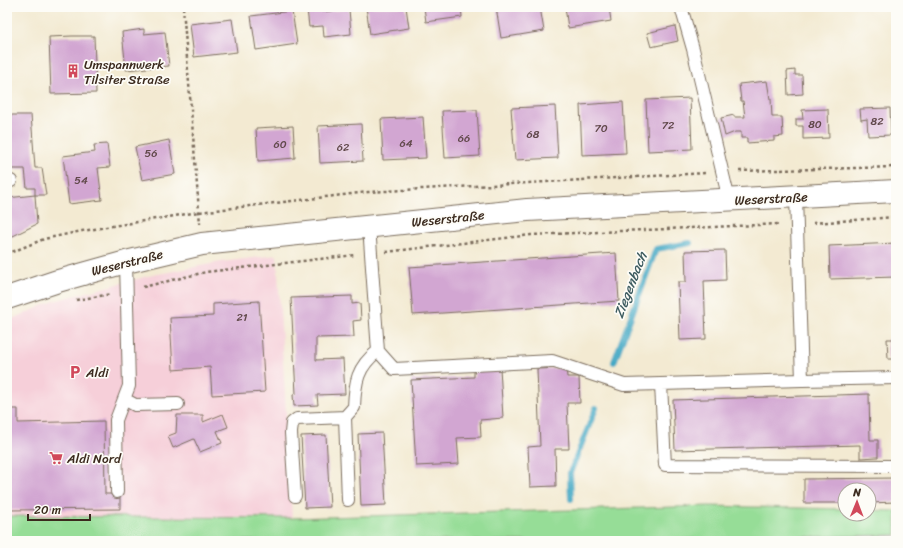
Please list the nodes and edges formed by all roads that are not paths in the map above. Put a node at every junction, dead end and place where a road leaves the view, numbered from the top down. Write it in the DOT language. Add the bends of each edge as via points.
graph roads {
  1 [pos="681,7"];
  2 [pos="896,190"];
  3 [pos="796,197"];
  4 [pos="729,200"];
  5 [pos="369,226"];
  6 [pos="126,262"];
  7 [pos="7,298"];
  8 [pos="378,351"];
  9 [pos="896,378"];
  10 [pos="802,380"];
  11 [pos="661,384"];
  12 [pos="124,399"];
  13 [pos="178,404"];
  14 [pos="345,417"];
  15 [pos="896,466"];
  16 [pos="117,492"];
  17 [pos="295,496"];
  18 [pos="348,500"];
  1 -- 4 [label="lane"];
  2 -- 3 [label="street, Weserstraße"];
  3 -- 4 [label="street, Weserstraße"];
  3 -- 10 [label="lane"];
  4 -- 5 [label="street, Weserstraße" via="527,210"];
  5 -- 6 [label="street, Weserstraße" via="202,244"];
  5 -- 8 [label="lane"];
  6 -- 7 [label="street, Weserstraße" via="58,280"];
  6 -- 12 [label="lane" via="129,386"];
  8 -- 11 [label="lane" via="394,369 552,361 624,385"];
  8 -- 14 [label="lane" via="369,357 355,383 354,407"];
  9 -- 10 [label="lane"];
  10 -- 11 [label="lane"];
  11 -- 15 [label="lane" via="665,465"];
  12 -- 13 [label="lane" via="135,405"];
  12 -- 16 [label="lane" via="116,420"];
  14 -- 17 [label="lane" via="297,419 292,423"];
  14 -- 18 [label="lane"];
}
